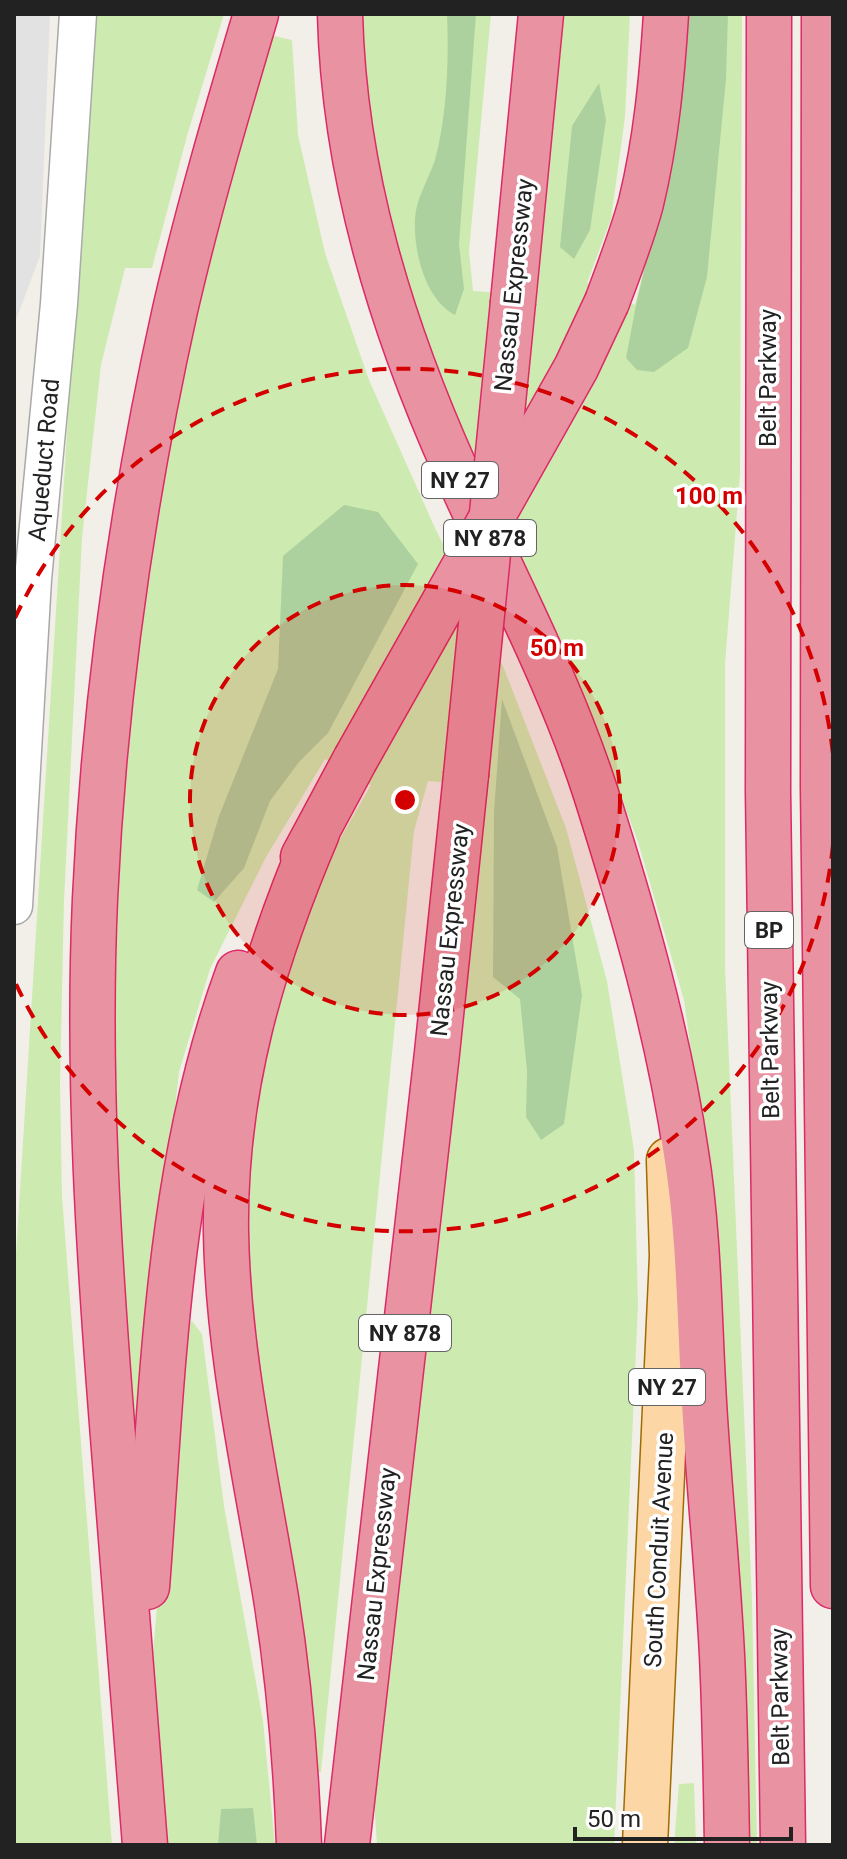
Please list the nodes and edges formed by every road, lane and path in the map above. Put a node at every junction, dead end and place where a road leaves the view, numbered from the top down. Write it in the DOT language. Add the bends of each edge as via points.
graph roads {
  1 [pos="78,14"];
  2 [pos="256,14"];
  3 [pos="340,14"];
  4 [pos="541,14"];
  5 [pos="666,14"];
  6 [pos="769,14"];
  7 [pos="824,14"];
  8 [pos="823,787"];
  9 [pos="317,833"];
  10 [pos="833,890"];
  11 [pos="14,906"];
  12 [pos="636,932"];
  13 [pos="833,1586"];
  14 [pos="136,1724"];
  15 [pos="145,1845"];
  16 [pos="299,1845"];
  17 [pos="347,1845"];
  18 [pos="645,1845"];
  19 [pos="727,1845"];
  20 [pos="783,1845"];
  1 -- 11 [label="street, Aqueduct Road" via="59,304 33,579"];
  2 -- 14 [label="highway" via="203,196 161,376 127,570 101,795 93,975 94,1160"];
  3 -- 12 [label="highway, South Conduit Avenue / NY 27" via="354,158 393,313 455,470 563,707 594,788"];
  4 -- 17 [label="highway, Nassau Expressway / NY 878, bridge" via="439,1038"];
  5 -- 9 [label="highway, bridge" via="651,154 636,219 607,302 576,368"];
  6 -- 20 [label="highway, Belt Parkway / BP" via="768,807"];
  7 -- 8 [label="highway, BP"];
  8 -- 10 [label="highway"];
  8 -- 13 [label="highway, BP"];
  9 -- 14 [label="highway" via="242,964 218,1030 189,1143 174,1248"];
  9 -- 16 [label="highway" via="276,935 241,1068 226,1229 236,1358 283,1646"];
  12 -- 18 [label="main road, South Conduit Avenue / NY 27" via="661,1076 672,1197"];
  12 -- 19 [label="highway" via="658,1009 692,1192 722,1657"];
  14 -- 15 [label="highway"];
}
